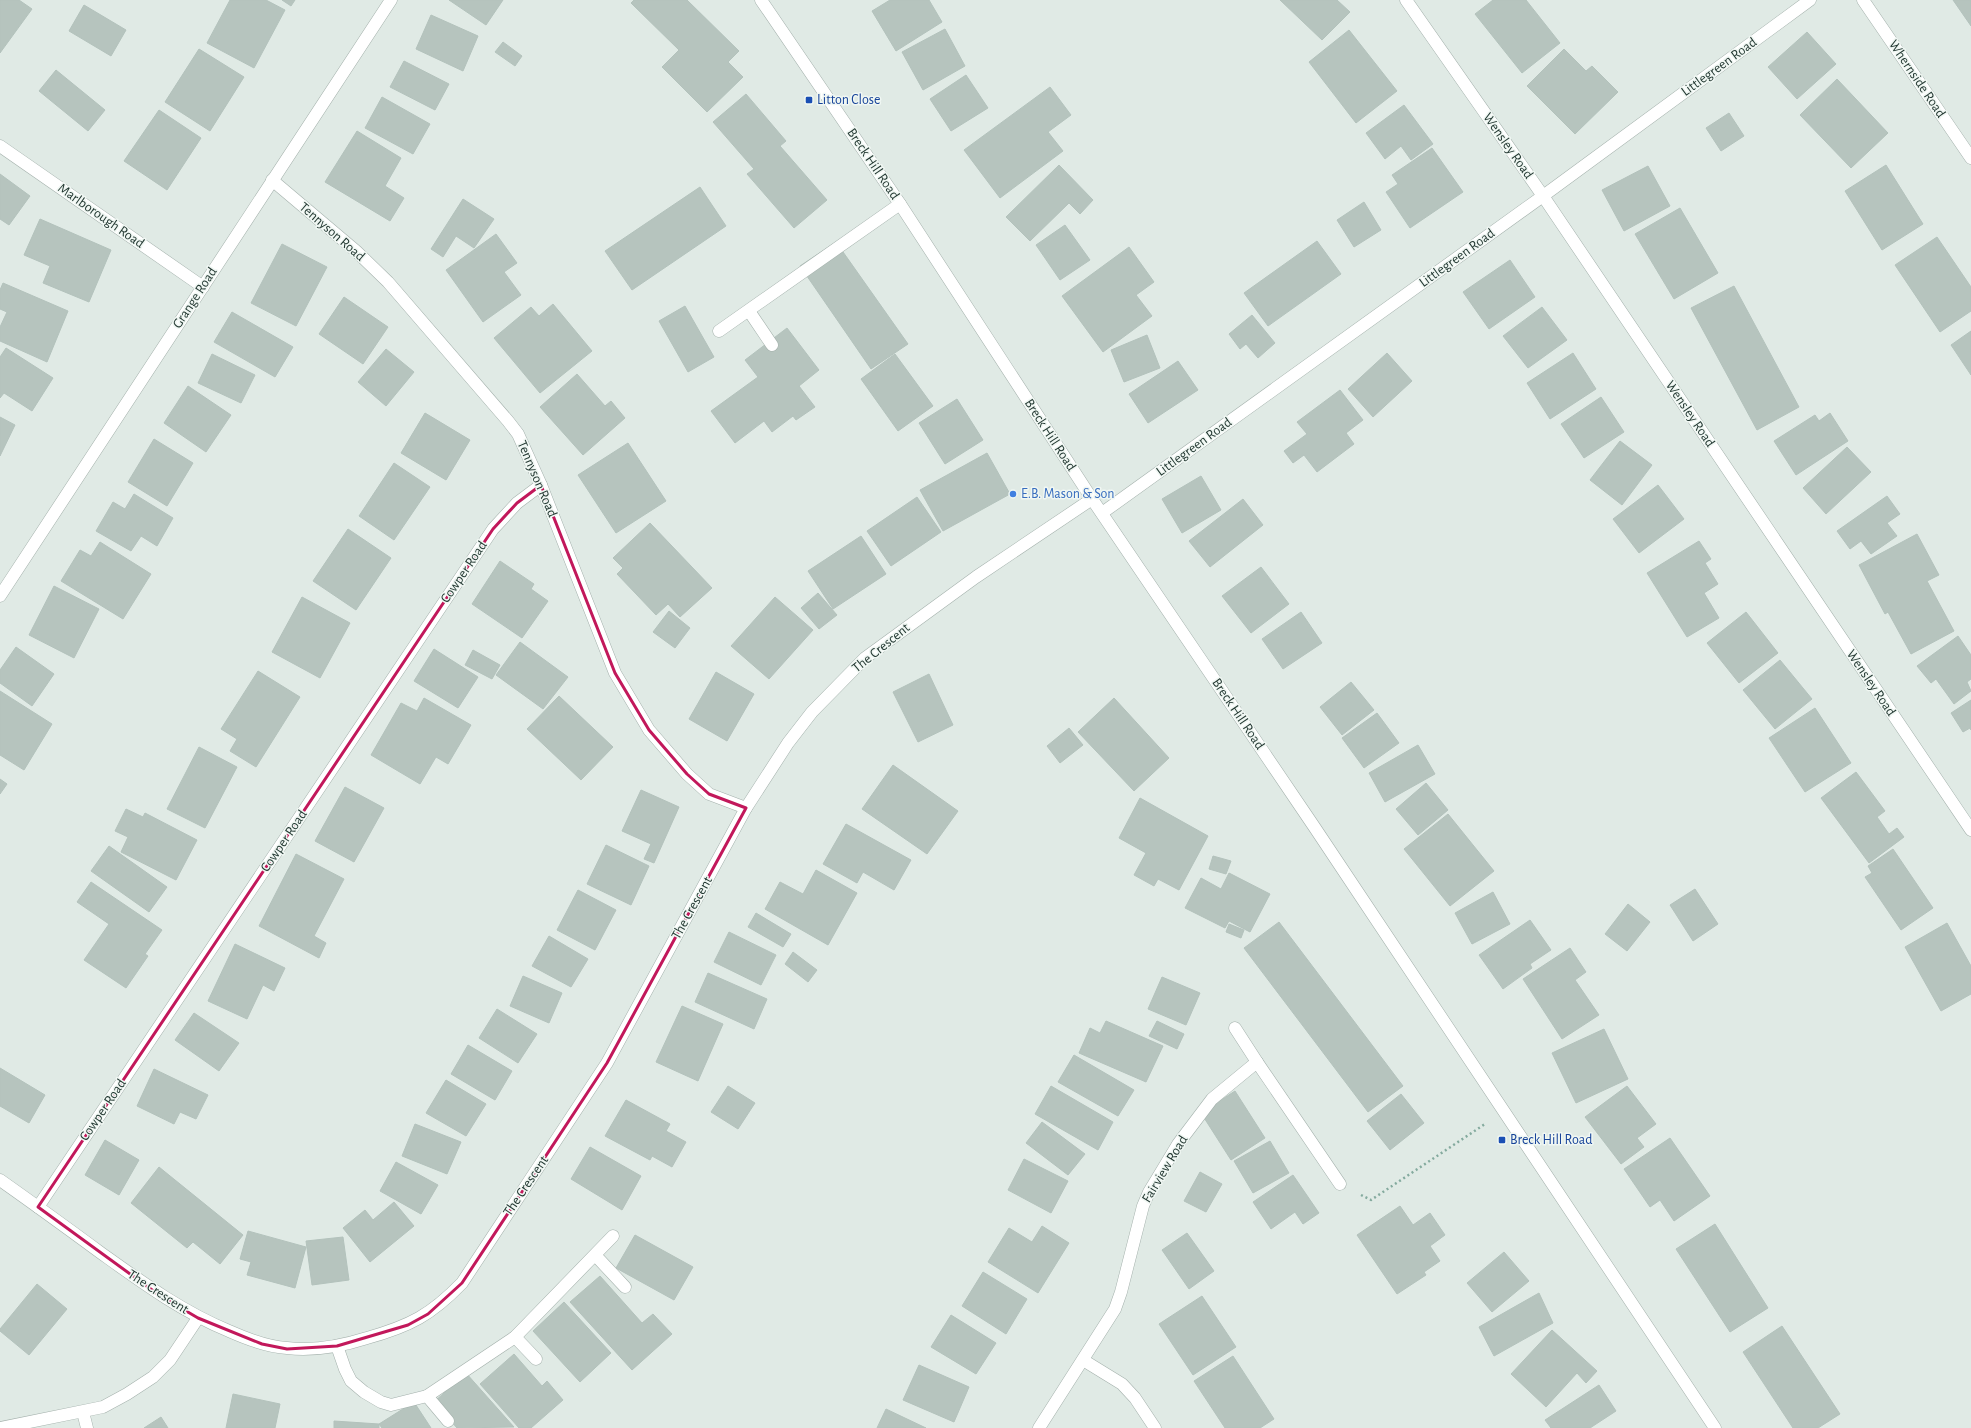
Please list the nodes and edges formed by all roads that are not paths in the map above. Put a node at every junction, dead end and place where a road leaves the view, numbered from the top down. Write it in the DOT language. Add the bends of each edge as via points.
graph roads {
  1 [pos="391,0"];
  2 [pos="761,0"];
  3 [pos="1406,0"];
  4 [pos="1810,0"];
  5 [pos="1863,0"];
  6 [pos="0,146"];
  7 [pos="1971,158"];
  8 [pos="272,180"];
  9 [pos="1543,196"];
  10 [pos="900,204"];
  11 [pos="203,287"];
  12 [pos="749,311"];
  13 [pos="719,331"];
  14 [pos="772,345"];
  15 [pos="541,485"];
  16 [pos="1092,499"];
  17 [pos="1102,513"];
  18 [pos="0,596"];
  19 [pos="746,808"];
  20 [pos="1971,830"];
  21 [pos="1235,1028"];
  22 [pos="1257,1062"];
  23 [pos="0,1180"];
  24 [pos="1340,1184"];
  25 [pos="38,1207"];
  26 [pos="613,1236"];
  27 [pos="596,1256"];
  28 [pos="625,1287"];
  29 [pos="198,1318"];
  30 [pos="515,1337"];
  31 [pos="337,1346"];
  32 [pos="536,1359"];
  33 [pos="1083,1360"];
  34 [pos="427,1396"];
  35 [pos="83,1412"];
  36 [pos="448,1421"];
  37 [pos="0,1428"];
  38 [pos="87,1428"];
  39 [pos="1039,1428"];
  40 [pos="1156,1428"];
  41 [pos="1715,1428"];
  1 -- 8 [label="street, Grange Road"];
  2 -- 10 [label="street, Breck Hill Road"];
  3 -- 9 [label="street, Wensley Road"];
  4 -- 9 [label="street, Littlegreen Road"];
  5 -- 7 [label="street, Whernside Road"];
  6 -- 11 [label="street, Marlborough Road"];
  8 -- 11 [label="street, Grange Road"];
  8 -- 15 [label="street, Tennyson Road" via="356,251 388,282 518,434"];
  9 -- 17 [label="street, Littlegreen Road"];
  9 -- 20 [label="street, Wensley Road"];
  10 -- 12 [label="street"];
  10 -- 16 [label="street, Breck Hill Road"];
  11 -- 18 [label="street, Grange Road"];
  12 -- 13 [label="street"];
  12 -- 14 [label="street"];
  15 -- 19 [label="street, Tennyson Road" via="615,673 649,730 687,774 709,794"];
  15 -- 25 [label="street, Cowper Road" via="517,503 493,529"];
  16 -- 17 [label="street, Breck Hill Road"];
  16 -- 19 [label="street, The Crescent" via="976,577 865,658 812,712 788,743"];
  17 -- 41 [label="street, Breck Hill Road"];
  19 -- 31 [label="street, The Crescent" via="607,1063 462,1283 428,1314 408,1325"];
  21 -- 22 [label="street"];
  22 -- 24 [label="street"];
  22 -- 33 [label="street, Fairview Road" via="1212,1100 1178,1144 1149,1192 1115,1309"];
  23 -- 25 [label="street, The Crescent"];
  25 -- 29 [label="street, The Crescent" via="159,1295"];
  26 -- 27 [label="street"];
  27 -- 28 [label="street"];
  27 -- 30 [label="street"];
  29 -- 31 [label="street, The Crescent" via="262,1344 287,1348"];
  29 -- 35 [label="street" via="170,1360 153,1376 103,1407"];
  30 -- 32 [label="street"];
  30 -- 34 [label="street"];
  31 -- 34 [label="street" via="351,1380 381,1402 391,1405"];
  33 -- 39 [label="street, Fairview Road"];
  33 -- 40 [label="street" via="1122,1384"];
  34 -- 36 [label="street"];
  35 -- 37 [label="street"];
  35 -- 38 [label="street"];
}
